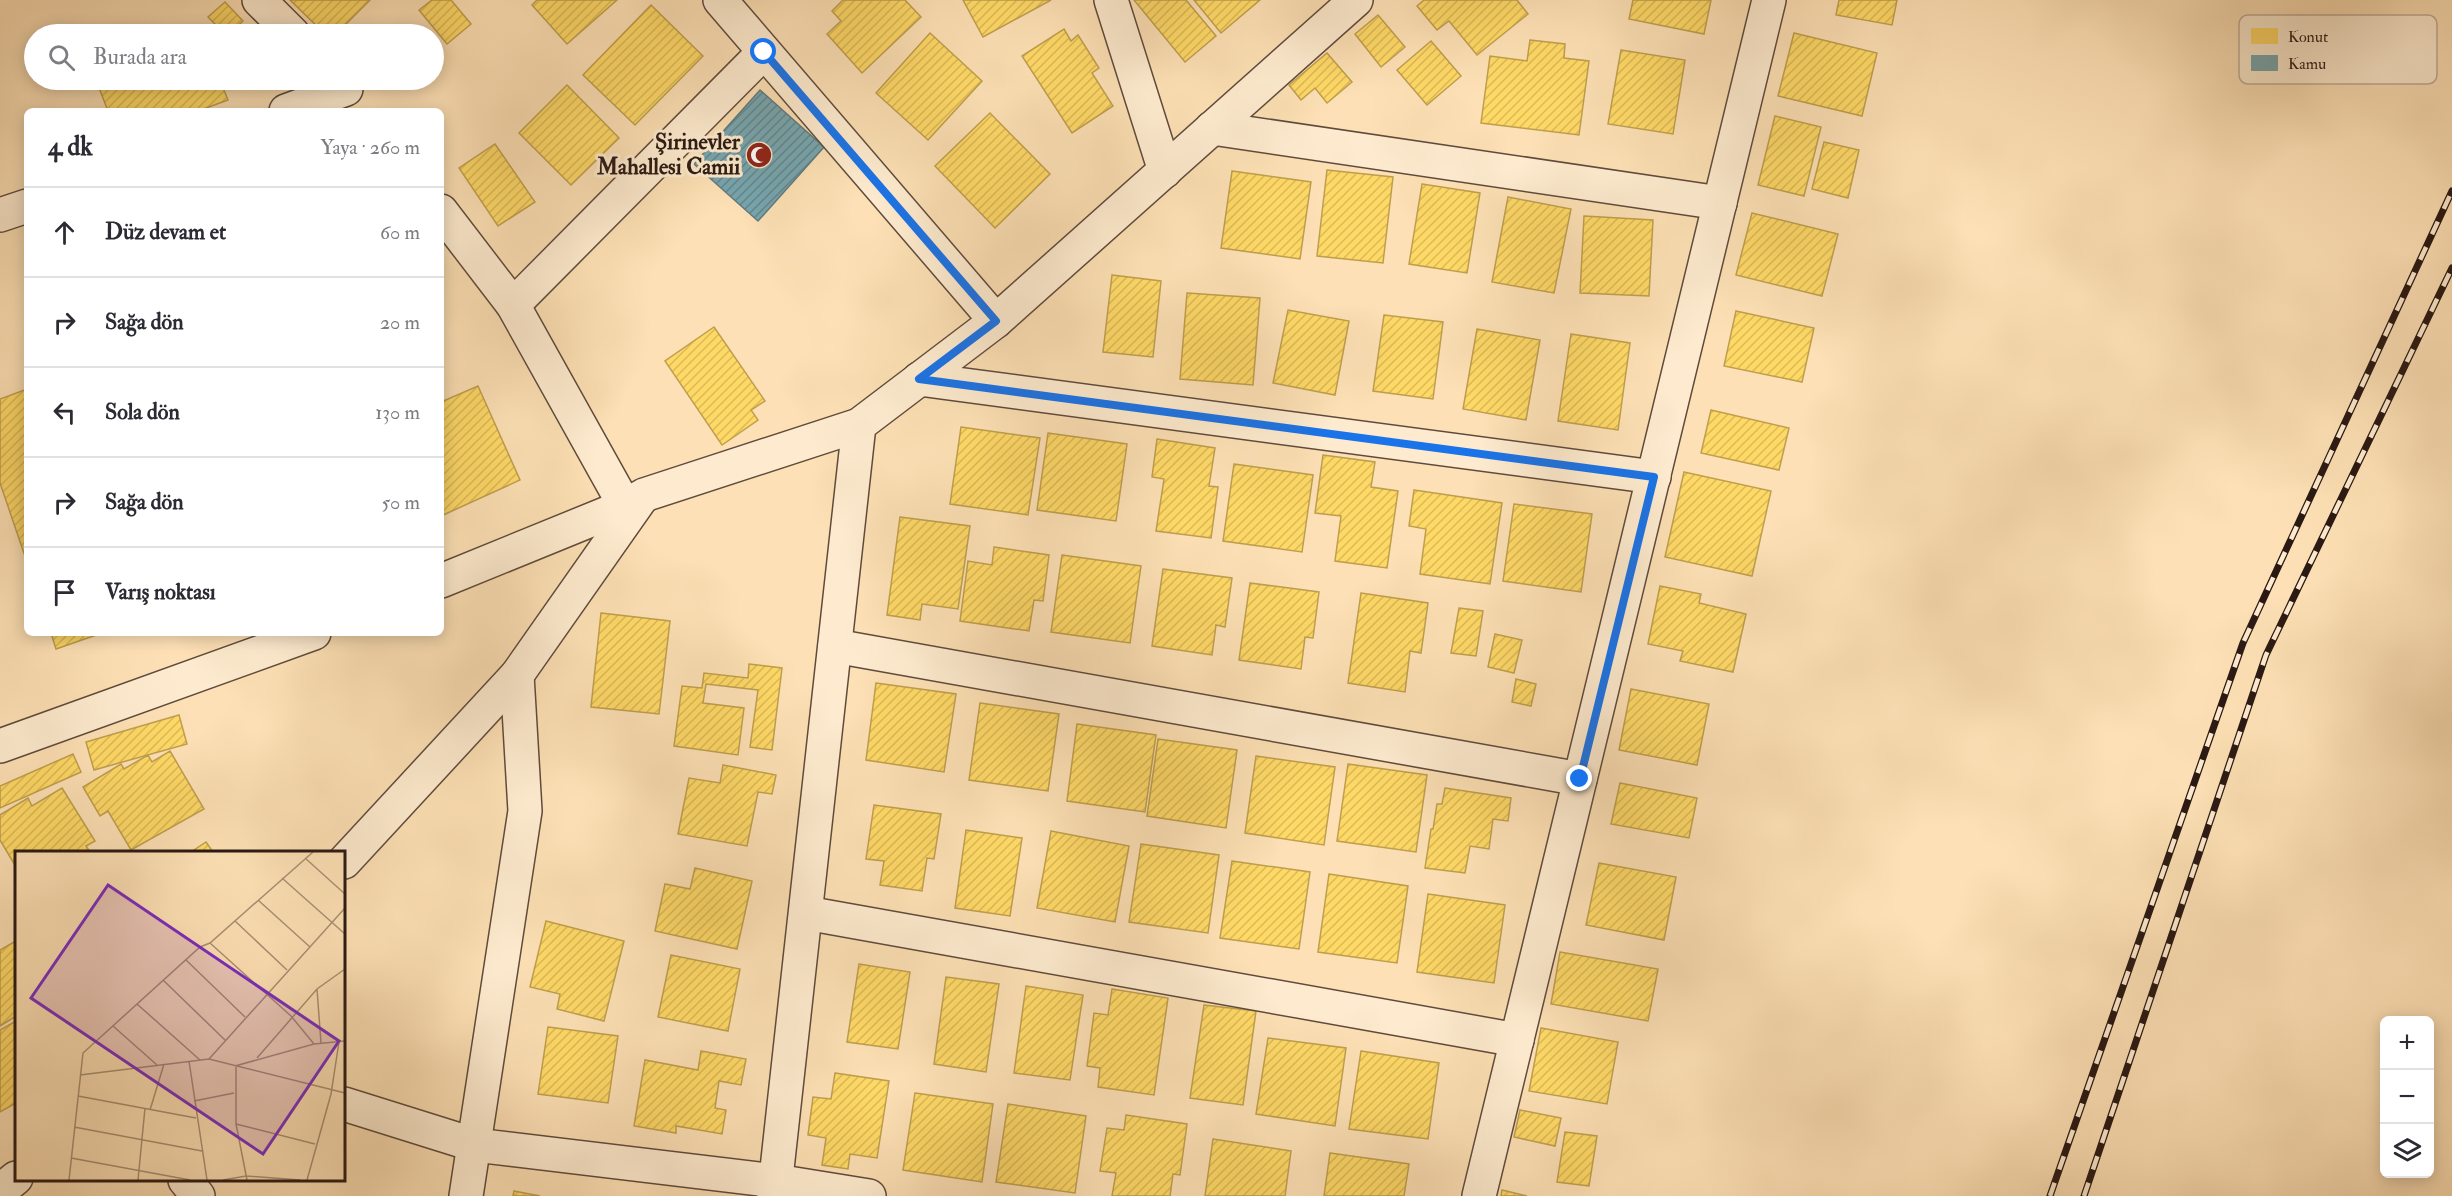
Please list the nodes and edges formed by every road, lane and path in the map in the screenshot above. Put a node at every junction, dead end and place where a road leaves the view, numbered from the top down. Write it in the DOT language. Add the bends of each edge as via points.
graph roads {
  1 [pos="259,0"];
  2 [pos="720,0"];
  3 [pos="1111,0"];
  4 [pos="1356,0"];
  5 [pos="1769,0"];
  6 [pos="283,24"];
  7 [pos="764,52"];
  8 [pos="349,93"];
  9 [pos="296,108"];
  10 [pos="1212,128"];
  11 [pos="1165,171"];
  12 [pos="1720,203"];
  13 [pos="24,207"];
  14 [pos="0,215"];
  15 [pos="444,215"];
  16 [pos="513,305"];
  17 [pos="996,321"];
  18 [pos="919,379"];
  19 [pos="859,425"];
  20 [pos="1654,477"];
  21 [pos="634,500"];
  22 [pos="444,580"];
  23 [pos="306,636"];
  24 [pos="835,646"];
  25 [pos="517,675"];
  26 [pos="0,746"];
  27 [pos="1580,779"];
  28 [pos="345,861"];
  29 [pos="806,913"];
  30 [pos="1517,1040"];
  31 [pos="345,1104"];
  32 [pos="475,1145"];
  33 [pos="15,1179"];
  34 [pos="187,1181"];
  35 [pos="775,1189"];
  36 [pos="0,1191"];
  37 [pos="198,1196"];
  38 [pos="466,1196"];
  39 [pos="870,1196"];
  40 [pos="1479,1196"];
  1 -- 6 [label="street"];
  2 -- 7 [label="street"];
  3 -- 11 [label="street"];
  4 -- 10 [label="street"];
  5 -- 12 [label="street"];
  7 -- 16 [label="street"];
  7 -- 17 [label="street"];
  8 -- 9 [label="street"];
  10 -- 11 [label="street"];
  10 -- 12 [label="street"];
  11 -- 17 [label="street"];
  12 -- 20 [label="street"];
  13 -- 14 [label="street"];
  15 -- 16 [label="street"];
  16 -- 21 [label="street"];
  17 -- 18 [label="street"];
  18 -- 19 [label="street"];
  18 -- 20 [label="street"];
  19 -- 21 [label="street"];
  19 -- 24 [label="street"];
  20 -- 27 [label="street"];
  21 -- 22 [label="street"];
  21 -- 25 [label="street"];
  23 -- 26 [label="street"];
  24 -- 27 [label="street"];
  24 -- 29 [label="street"];
  25 -- 28 [label="street"];
  25 -- 32 [label="street" via="525,811"];
  27 -- 30 [label="street"];
  29 -- 30 [label="street"];
  29 -- 35 [label="street"];
  30 -- 40 [label="street"];
  31 -- 32 [label="street"];
  32 -- 35 [label="street"];
  32 -- 38 [label="street"];
  33 -- 36 [label="street"];
  34 -- 37 [label="street"];
  35 -- 39 [label="street"];
}
